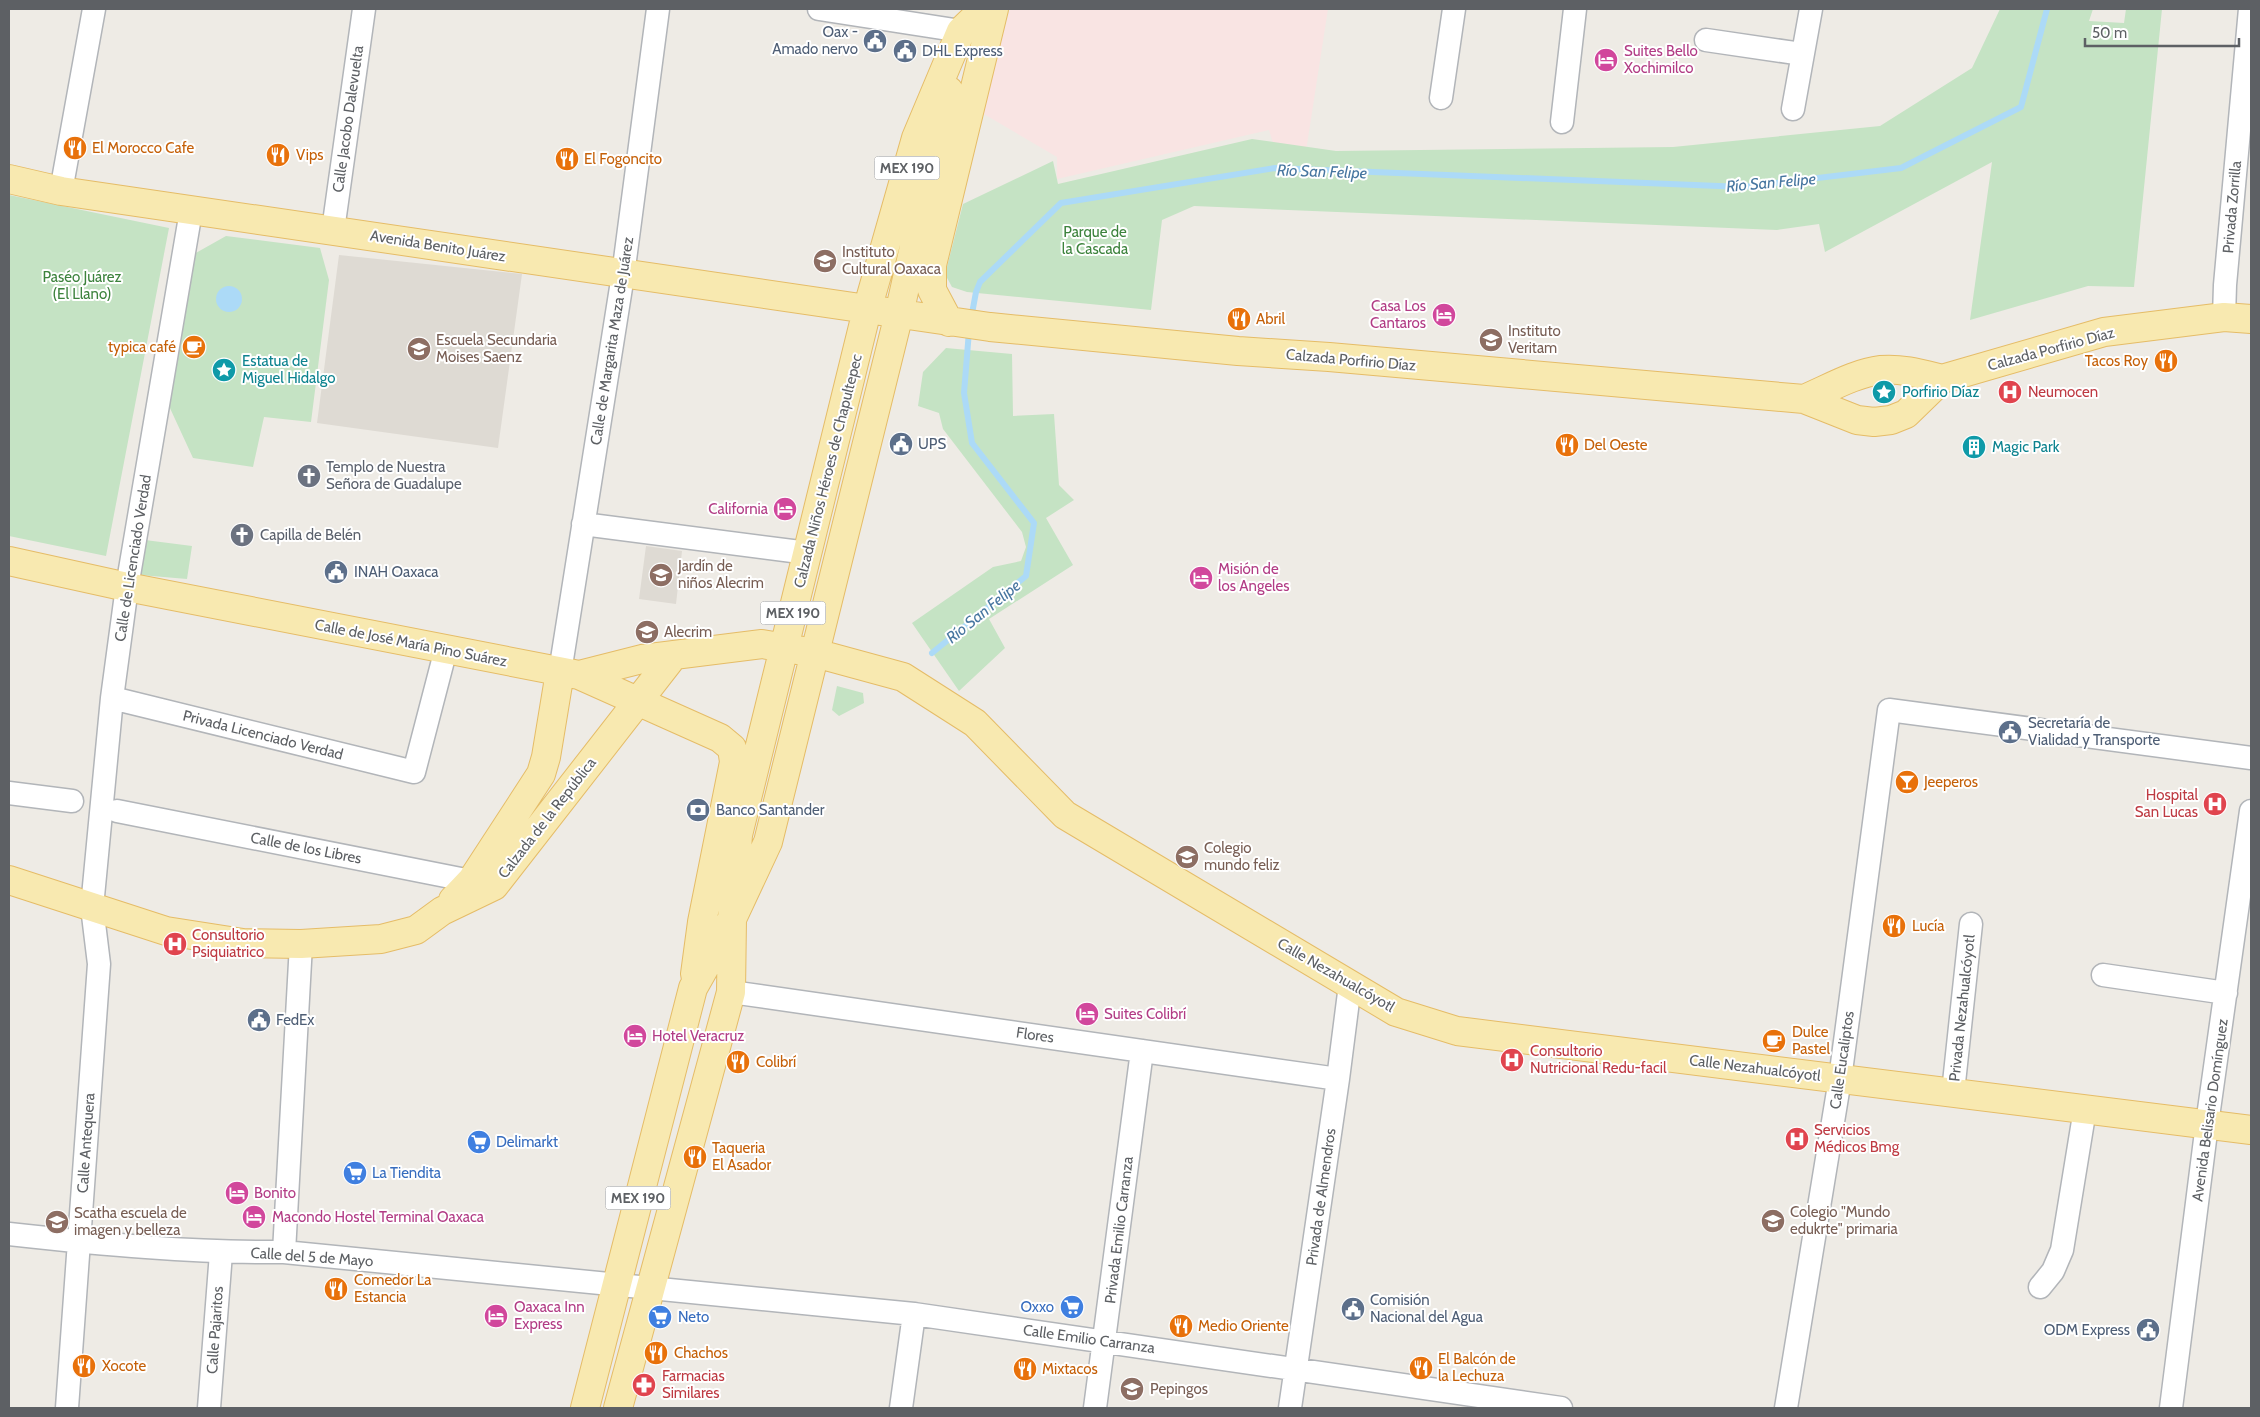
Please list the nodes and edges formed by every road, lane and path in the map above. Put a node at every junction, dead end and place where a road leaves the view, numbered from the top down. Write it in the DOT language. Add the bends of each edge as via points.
graph roads {
  1 [pos="94,9"];
  2 [pos="364,9"];
  3 [pos="658,9"];
  4 [pos="819,9"];
  5 [pos="984,9"];
  6 [pos="994,9"];
  7 [pos="1454,9"];
  8 [pos="1575,9"];
  9 [pos="1811,9"];
  10 [pos="2250,9"];
  11 [pos="963,20"];
  12 [pos="1706,40"];
  13 [pos="1802,54"];
  14 [pos="1441,98"];
  15 [pos="1792,108"];
  16 [pos="1562,122"];
  17 [pos="9,179"];
  18 [pos="61,191"];
  19 [pos="191,211"];
  20 [pos="333,230"];
  21 [pos="623,275"];
  22 [pos="867,310"];
  23 [pos="899,314"];
  24 [pos="2224,317"];
  25 [pos="2251,319"];
  26 [pos="949,322"];
  27 [pos="1942,379"];
  28 [pos="1804,399"];
  29 [pos="583,524"];
  30 [pos="808,553"];
  31 [pos="9,561"];
  32 [pos="127,587"];
  33 [pos="784,648"];
  34 [pos="446,649"];
  35 [pos="815,653"];
  36 [pos="674,655"];
  37 [pos="569,673"];
  38 [pos="112,698"];
  39 [pos="638,701"];
  40 [pos="2251,758"];
  41 [pos="9,793"];
  42 [pos="72,801"];
  43 [pos="117,811"];
  44 [pos="2251,811"];
  45 [pos="9,880"];
  46 [pos="483,883"];
  47 [pos="92,907"];
  48 [pos="732,919"];
  49 [pos="1971,924"];
  50 [pos="301,944"];
  51 [pos="2103,975"];
  52 [pos="1350,985"];
  53 [pos="693,988"];
  54 [pos="731,992"];
  55 [pos="2226,993"];
  56 [pos="1142,1051"];
  57 [pos="1338,1079"];
  58 [pos="1840,1079"];
  59 [pos="1952,1092"];
  60 [pos="2085,1109"];
  61 [pos="2207,1124"];
  62 [pos="2251,1130"];
  63 [pos="9,1234"];
  64 [pos="78,1242"];
  65 [pos="284,1252"];
  66 [pos="221,1253"];
  67 [pos="616,1283"];
  68 [pos="651,1287"];
  69 [pos="2040,1287"];
  70 [pos="914,1314"];
  71 [pos="1105,1342"];
  72 [pos="1296,1370"];
  73 [pos="1453,1400"];
  74 [pos="67,1408"];
  75 [pos="209,1408"];
  76 [pos="585,1408"];
  77 [pos="618,1408"];
  78 [pos="901,1408"];
  79 [pos="1095,1408"];
  80 [pos="1290,1408"];
  81 [pos="1561,1408"];
  82 [pos="1786,1408"];
  83 [pos="2171,1408"];
  1 -- 18 [label="street"];
  2 -- 20 [label="street, Calle Jacobo Dalevuelta"];
  3 -- 21 [label="street, Calle de Margarita Maza de Juárez"];
  4 -- 11 [label="street"];
  5 -- 11 [label="main road, Calzada Niños Héroes de Chapultepec / MEX 190"];
  6 -- 26 [label="main road" via="932,265 932,290"];
  7 -- 14 [label="street"];
  8 -- 16 [label="street"];
  9 -- 13 [label="street"];
  10 -- 24 [label="street, Privada Zorrilla"];
  11 -- 22 [label="main road, Calzada Niños Héroes de Chapultepec / MEX 190" via="916,138"];
  11 -- 23 [label="main road, Calzada Niños Héroes de Chapultepec / MEX 190"];
  12 -- 13 [label="street"];
  13 -- 15 [label="street"];
  17 -- 18 [label="main road, Avenida Benito Juárez"];
  18 -- 19 [label="main road, Avenida Benito Juárez"];
  19 -- 20 [label="main road, Avenida Benito Juárez"];
  19 -- 32 [label="street, Calle de Licenciado Verdad"];
  20 -- 21 [label="main road, Avenida Benito Juárez"];
  21 -- 22 [label="main road, Avenida Benito Juárez"];
  21 -- 29 [label="street, Calle de Margarita Maza de Juárez"];
  22 -- 23 [label="main road, Avenida Benito Juárez"];
  22 -- 30 [label="main road, Calzada Niños Héroes de Chapultepec / MEX 190"];
  23 -- 26 [label="main road, Calzada Porfirio Díaz"];
  23 -- 35 [label="main road, Calzada Niños Héroes de Chapultepec / MEX 190"];
  24 -- 25 [label="main road, Calzada Porfirio Díaz"];
  24 -- 27 [label="main road, Calzada Porfirio Díaz" via="2104,332"];
  26 -- 28 [label="main road, Calzada Porfirio Díaz" via="1238,351"];
  27 -- 28 [label="main road, Calzada Porfirio Díaz" via="1900,370 1880,370"];
  27 -- 28 [label="main road, Calzada Porfirio Díaz" via="1906,414 1891,420 1857,420"];
  29 -- 30 [label="street"];
  29 -- 37 [label="street, Calle de Margarita Maza de Juárez"];
  30 -- 33 [label="main road, Calzada Niños Héroes de Chapultepec / MEX 190"];
  31 -- 32 [label="main road, Calle de José María Pino Suárez"];
  32 -- 34 [label="main road, Calle de José María Pino Suárez"];
  32 -- 38 [label="street, Calle de Licenciado Verdad"];
  33 -- 35 [label="main road, Calle de José María Pino Suárez"];
  33 -- 36 [label="main road, Calle de José María Pino Suárez" via="762,644"];
  33 -- 48 [label="main road, Calzada Niños Héroes de Chapultepec / MEX 190" via="738,835"];
  34 -- 37 [label="main road, Calle de José María Pino Suárez"];
  34 -- 38 [label="street, Privada Licenciado Verdad" via="414,772"];
  35 -- 48 [label="main road, Calzada Niños Héroes de Chapultepec / MEX 190" via="768,842"];
  35 -- 52 [label="main road, Calle Nezahualcóyotl" via="903,677 936,696 975,723 1065,815"];
  36 -- 37 [label="main road, Calle de José María Pino Suárez"];
  36 -- 39 [label="main road, Calzada de la República"];
  37 -- 39 [label="main road"];
  37 -- 46 [label="main road, Calzada de la República" via="542,774"];
  38 -- 47 [label="street, Calle de Licenciado Verdad"];
  39 -- 46 [label="main road, Calzada de la República"];
  39 -- 53 [label="main road" via="720,738 732,748 734,762 702,922"];
  40 -- 58 [label="street, Calle Eucaliptos" via="1889,710"];
  41 -- 42 [label="street"];
  43 -- 46 [label="street, Calle de los Libres"];
  44 -- 55 [label="street, Avenida Belisario Domínguez"];
  45 -- 47 [label="main road, Calzada de la República"];
  46 -- 50 [label="main road, Calzada de la República" via="416,930 382,939"];
  47 -- 50 [label="main road, Calzada de la República" via="166,931 243,943"];
  47 -- 64 [label="street, Calle Antequera" via="99,964"];
  48 -- 53 [label="main road, Calzada Niños Héroes de Chapultepec / MEX 190"];
  48 -- 54 [label="main road, Calzada Niños Héroes de Chapultepec / MEX 190"];
  49 -- 59 [label="street, Privada Nezahualcóyotl"];
  50 -- 65 [label="street"];
  51 -- 55 [label="street"];
  52 -- 57 [label="street, Privada de Almendros"];
  52 -- 58 [label="main road, Calle Nezahualcóyotl" via="1396,1012 1457,1031"];
  53 -- 67 [label="main road, Calzada Niños Héroes de Chapultepec / MEX 190"];
  54 -- 56 [label="street, Flores"];
  54 -- 68 [label="main road, Calzada Niños Héroes de Chapultepec / MEX 190"];
  55 -- 61 [label="street, Avenida Belisario Domínguez"];
  56 -- 57 [label="street, Flores"];
  56 -- 71 [label="street, Privada Emilio Carranza"];
  57 -- 72 [label="street, Privada de Almendros"];
  58 -- 59 [label="main road, Calle Nezahualcóyotl"];
  58 -- 82 [label="street, Calle Eucaliptos"];
  59 -- 60 [label="main road, Calle Nezahualcóyotl"];
  60 -- 61 [label="main road, Calle Nezahualcóyotl"];
  60 -- 69 [label="street" via="2062,1250"];
  61 -- 62 [label="main road, Calle Nezahualcóyotl"];
  61 -- 83 [label="street, Avenida Belisario Domínguez"];
  63 -- 64 [label="street, Calle del 5 de Mayo"];
  64 -- 66 [label="street, Calle del 5 de Mayo"];
  64 -- 74 [label="street, Calle Antequera"];
  65 -- 66 [label="street, Calle del 5 de Mayo"];
  65 -- 67 [label="street, Calle del 5 de Mayo"];
  66 -- 75 [label="street, Calle Pajaritos"];
  67 -- 68 [label="street, Calle Emilio Carranza"];
  67 -- 76 [label="main road, Calzada Niños Héroes de Chapultepec / MEX 190"];
  68 -- 70 [label="street, Calle Emilio Carranza"];
  68 -- 77 [label="main road, Calzada Niños Héroes de Chapultepec / MEX 190"];
  70 -- 71 [label="street, Calle Emilio Carranza"];
  70 -- 78 [label="street"];
  71 -- 72 [label="street, Calle Emilio Carranza"];
  71 -- 79 [label="street, Privada Emilio Carranza"];
  72 -- 73 [label="street, Calle Emilio Carranza"];
  72 -- 80 [label="street, Privada de Almendros"];
  73 -- 81 [label="street, Calle Emilio Carranza"];
}
